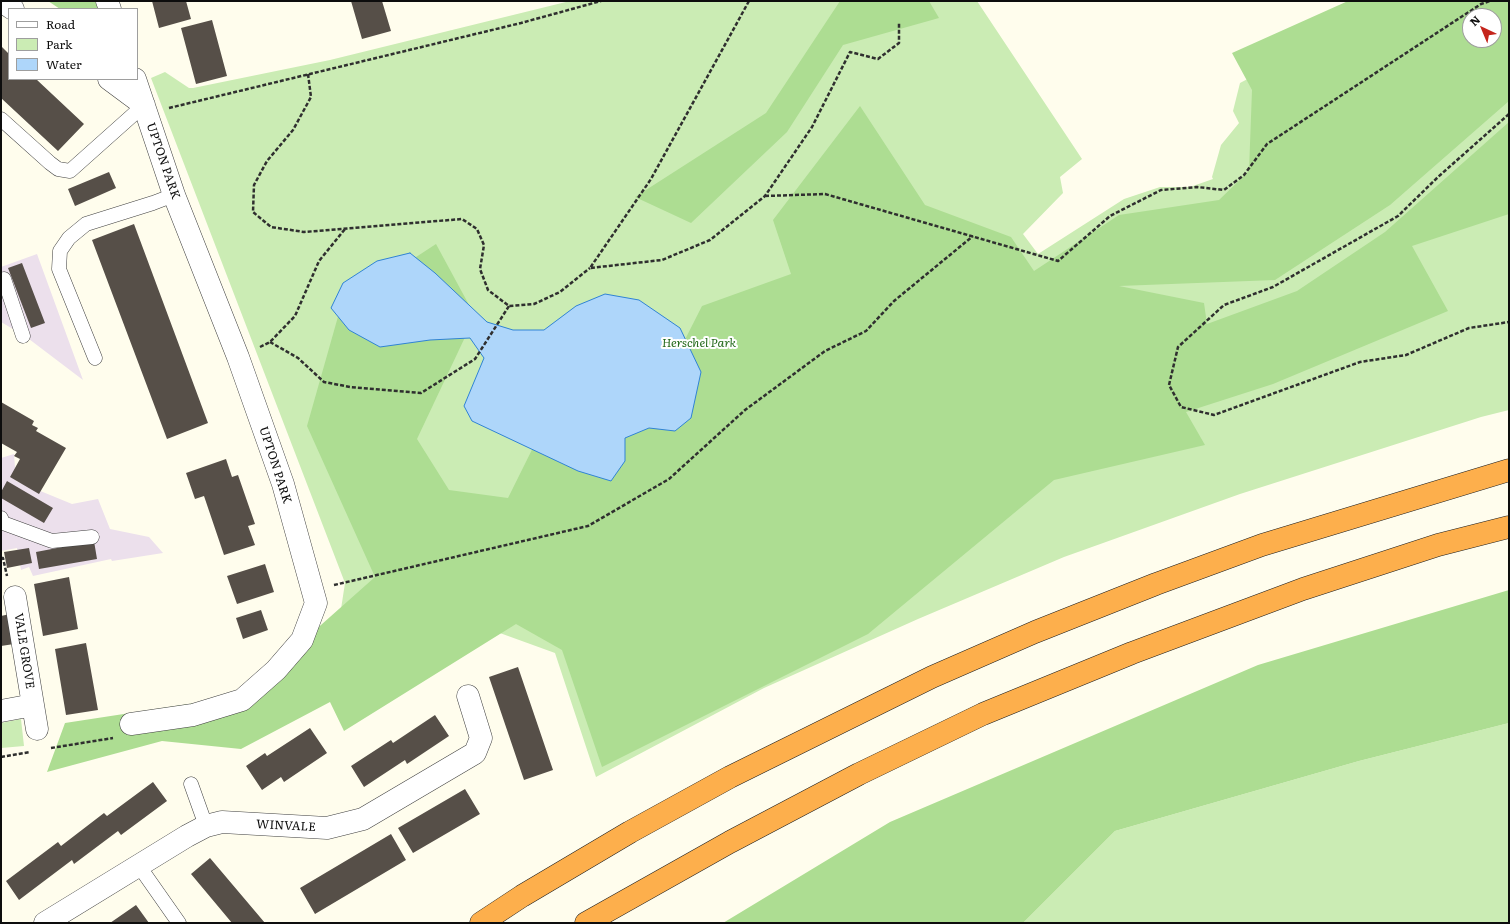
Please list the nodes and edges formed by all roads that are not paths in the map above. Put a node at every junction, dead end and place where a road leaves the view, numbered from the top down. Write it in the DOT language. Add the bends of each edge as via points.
graph roads {
  1 [pos="1,1"];
  2 [pos="12,8"];
  3 [pos="110,80"];
  4 [pos="135,80"];
  5 [pos="146,110"];
  6 [pos="1,119"];
  7 [pos="174,195"];
  8 [pos="1,280"];
  9 [pos="23,336"];
  10 [pos="95,358"];
  11 [pos="1509,470"];
  12 [pos="1,518"];
  13 [pos="1509,527"];
  14 [pos="92,537"];
  15 [pos="15,597"];
  16 [pos="468,696"];
  17 [pos="33,705"];
  18 [pos="1,711"];
  19 [pos="131,724"];
  20 [pos="37,729"];
  21 [pos="191,784"];
  22 [pos="206,826"];
  23 [pos="139,866"];
  24 [pos="45,923"];
  25 [pos="179,923"];
  26 [pos="481,923"];
  27 [pos="586,923"];
  1 -- 2 [label="street"];
  3 -- 5 [label="street"];
  4 -- 5 [label="street, UPTON PARK"];
  5 -- 6 [label="lane" via="70,171 58,169 50,163"];
  5 -- 7 [label="street, UPTON PARK"];
  7 -- 10 [label="lane" via="86,224 69,238 60,251 59,269"];
  7 -- 19 [label="street, UPTON PARK" via="238,357 283,484 316,603 302,640 276,670 242,700 193,714"];
  8 -- 9 [label="lane" via="4,279"];
  11 -- 26 [label="highway" via="1262,545 1149,586 953,668 730,777 623,836"];
  12 -- 14 [label="lane" via="3,523 52,541"];
  13 -- 27 [label="highway" via="1438,545 1303,589 1132,653 983,714 859,774 736,838"];
  15 -- 17 [label="street, VALE GROVE"];
  16 -- 22 [label="street, WINVALE" via="481,738 475,754 363,819 327,828 222,822"];
  17 -- 18 [label="street, VALE GROVE"];
  17 -- 20 [label="street, VALE GROVE"];
  21 -- 22 [label="lane"];
  22 -- 23 [label="street, WINVALE"];
  23 -- 24 [label="street, WINVALE"];
  23 -- 25 [label="lane"];
}
